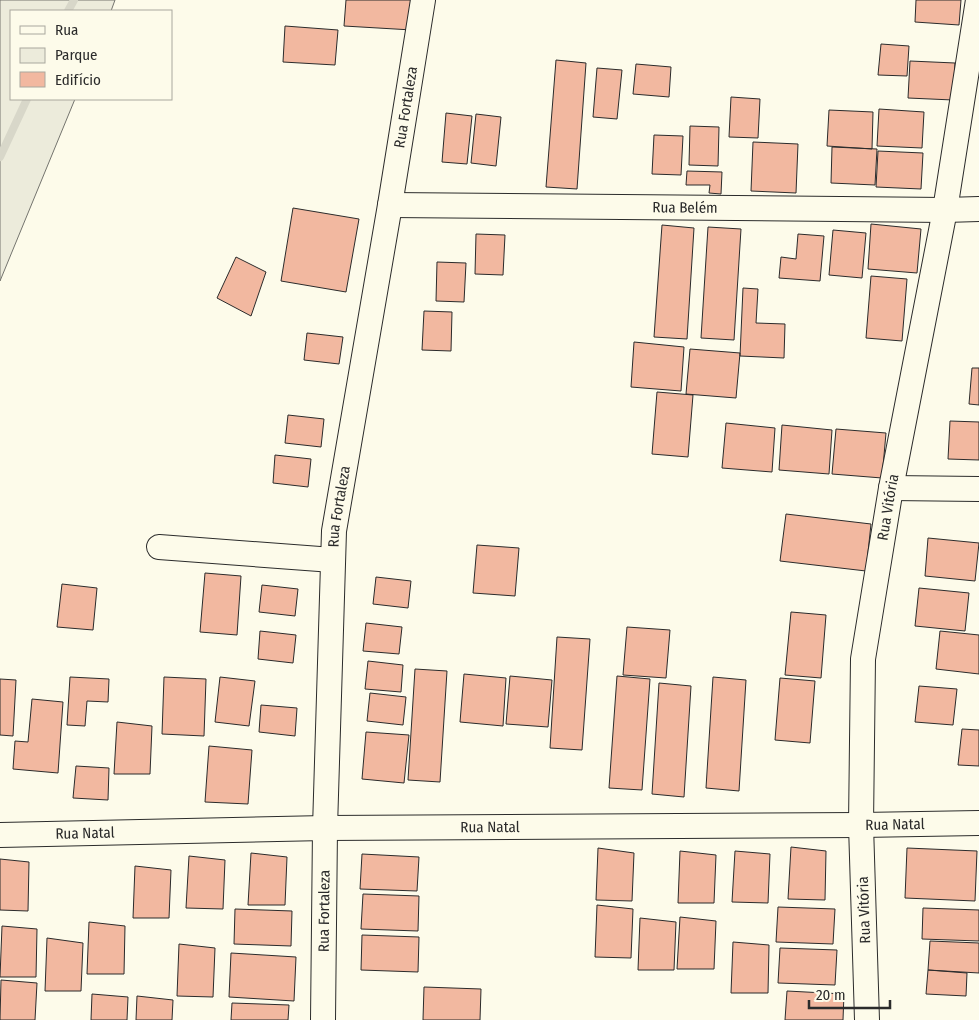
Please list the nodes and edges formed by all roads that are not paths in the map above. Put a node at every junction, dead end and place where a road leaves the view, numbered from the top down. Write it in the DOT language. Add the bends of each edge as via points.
graph roads {
  1 [pos="423,0"];
  2 [pos="978,0"];
  3 [pos="390,205"];
  4 [pos="979,209"];
  5 [pos="945,210"];
  6 [pos="891,488"];
  7 [pos="979,489"];
  8 [pos="159,547"];
  9 [pos="333,560"];
  10 [pos="979,823"];
  11 [pos="861,825"];
  12 [pos="325,828"];
  13 [pos="0,835"];
  14 [pos="323,1020"];
  15 [pos="867,1020"];
  1 -- 3 [label="street, Rua Fortaleza"];
  2 -- 5 [label="street, Rua Vitória"];
  3 -- 5 [label="street, Rua Belém"];
  3 -- 9 [label="street, Rua Fortaleza" via="334,532"];
  4 -- 5 [label="street, Rua Belém"];
  5 -- 6 [label="street, Rua Vitória"];
  6 -- 7 [label="street"];
  6 -- 11 [label="street, Rua Vitória" via="863,658"];
  8 -- 9 [label="street"];
  9 -- 12 [label="street, Rua Fortaleza"];
  10 -- 11 [label="street, Rua Natal"];
  11 -- 12 [label="street, Rua Natal"];
  11 -- 15 [label="street, Rua Vitória"];
  12 -- 13 [label="street, Rua Natal"];
  12 -- 14 [label="street, Rua Fortaleza"];
}
